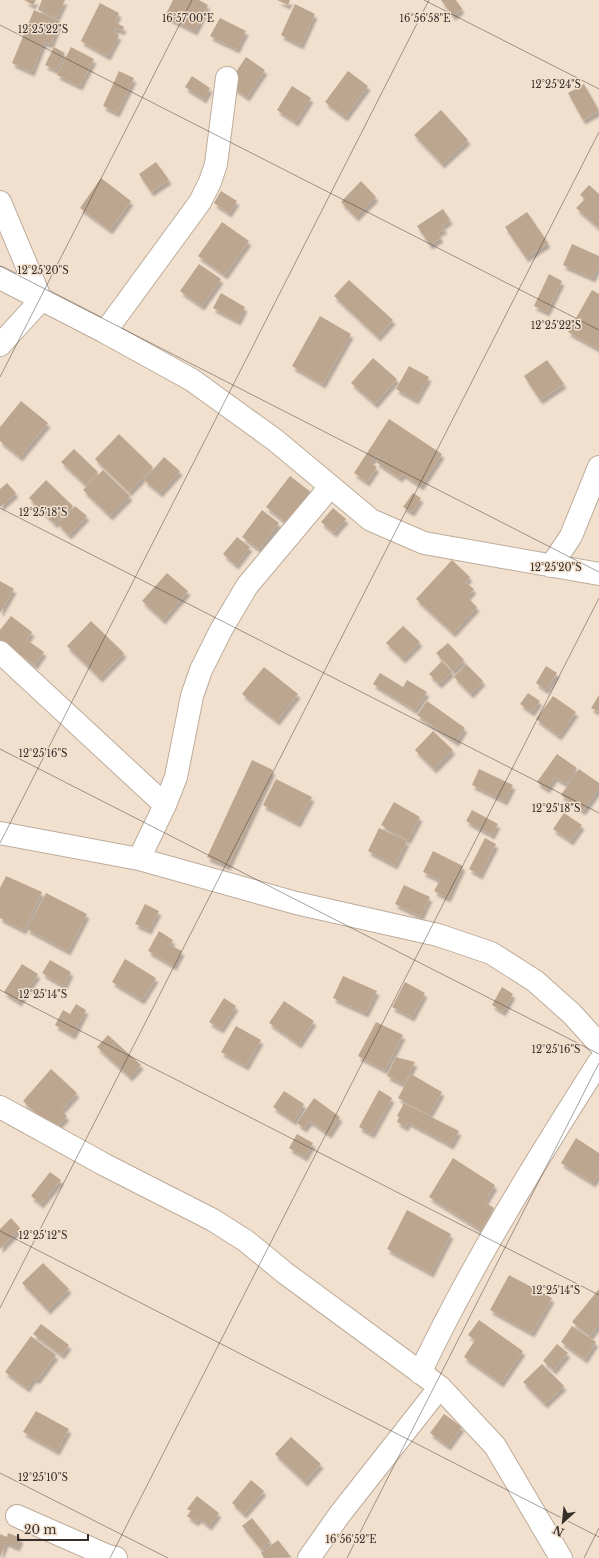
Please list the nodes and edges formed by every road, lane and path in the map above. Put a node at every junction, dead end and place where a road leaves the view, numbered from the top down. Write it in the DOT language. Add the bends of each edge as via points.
graph roads {
  1 [pos="226,78"];
  2 [pos="0,202"];
  3 [pos="0,278"];
  4 [pos="41,300"];
  5 [pos="105,332"];
  6 [pos="0,345"];
  7 [pos="599,467"];
  8 [pos="330,487"];
  9 [pos="571,536"];
  10 [pos="551,566"];
  11 [pos="590,573"];
  12 [pos="0,652"];
  13 [pos="165,805"];
  14 [pos="0,833"];
  15 [pos="139,859"];
  16 [pos="599,1044"];
  17 [pos="599,1062"];
  18 [pos="0,1107"];
  19 [pos="420,1373"];
  20 [pos="440,1387"];
  21 [pos="17,1516"];
  22 [pos="110,1557"];
  23 [pos="309,1558"];
  24 [pos="561,1558"];
  1 -- 5 [label="street" via="216,164 210,182 200,202"];
  2 -- 4 [label="street"];
  3 -- 4 [label="street"];
  4 -- 5 [label="street"];
  4 -- 6 [label="street"];
  5 -- 8 [label="street" via="192,380 274,440"];
  7 -- 9 [label="street"];
  8 -- 10 [label="street" via="371,520 424,543"];
  8 -- 13 [label="street" via="247,586 221,630 201,670 192,696 176,777"];
  9 -- 10 [label="street"];
  9 -- 11 [label="street"];
  10 -- 11 [label="street"];
  12 -- 13 [label="street"];
  13 -- 15 [label="street"];
  14 -- 15 [label="street"];
  15 -- 16 [label="street" via="296,903 438,935 492,953 535,981 572,1014"];
  17 -- 19 [label="street" via="459,1294"];
  18 -- 19 [label="street" via="105,1165 213,1220 246,1241"];
  19 -- 20 [label="street"];
  20 -- 23 [label="street" via="340,1514"];
  20 -- 24 [label="street" via="495,1446"];
  21 -- 22 [label="street"];
}
